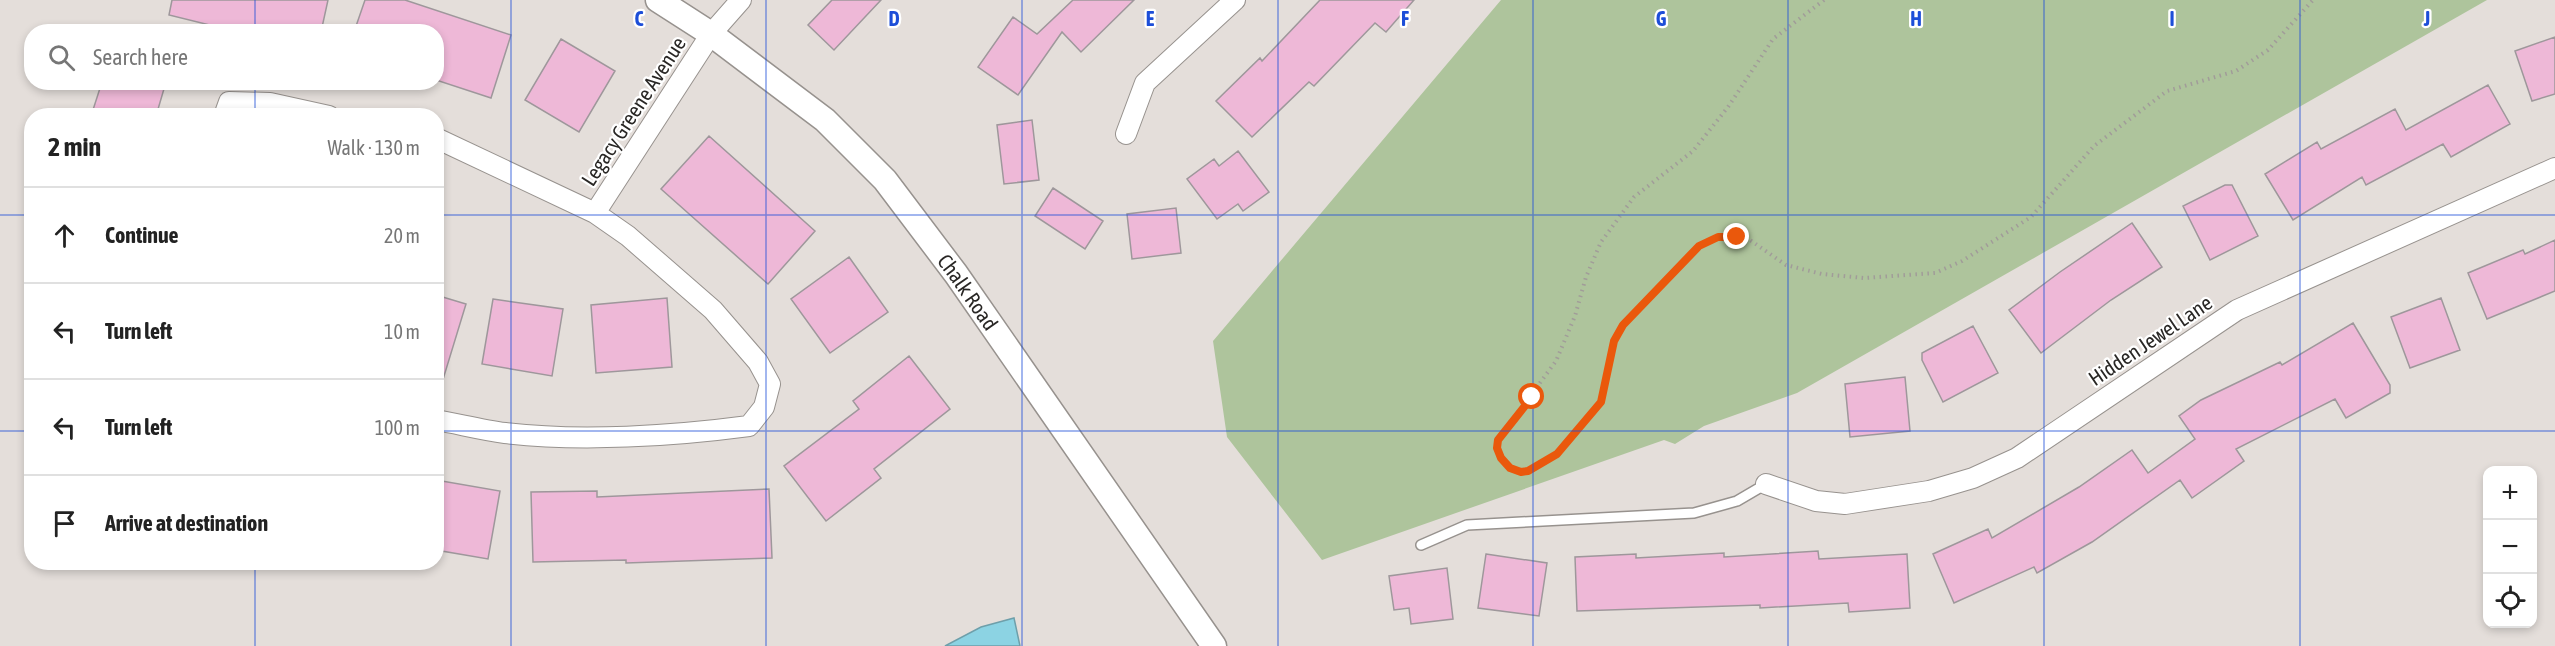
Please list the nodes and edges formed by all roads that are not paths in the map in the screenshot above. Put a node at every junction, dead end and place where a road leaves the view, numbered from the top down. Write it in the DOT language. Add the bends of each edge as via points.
graph roads {
  1 [pos="658,0"];
  2 [pos="741,0"];
  3 [pos="1236,0"];
  4 [pos="711,34"];
  5 [pos="227,108"];
  6 [pos="293,108"];
  7 [pos="1126,135"];
  8 [pos="444,142"];
  9 [pos="2555,168"];
  10 [pos="595,213"];
  11 [pos="444,421"];
  12 [pos="1766,484"];
  13 [pos="1421,544"];
  14 [pos="1214,646"];
  1 -- 4 [label="street, Chalk Road"];
  2 -- 4 [label="street, Legacy Greene Avenue"];
  3 -- 7 [label="street" via="1145,83"];
  4 -- 10 [label="street, Legacy Greene Avenue"];
  4 -- 14 [label="street, Chalk Road" via="825,120 885,180 956,274"];
  5 -- 6 [label="street" via="229,102"];
  8 -- 10 [label="street, Legacy Greene Avenue"];
  9 -- 12 [label="street, Hidden Jewel Lane" via="2237,310 2018,458 1972,478 1929,491 1845,504 1816,501"];
  10 -- 11 [label="street, Legacy Greene Avenue" via="628,236 713,310 758,362 770,384 764,407 749,426 611,437 506,433"];
  12 -- 13 [label="lane" via="1737,501 1694,513 1467,525"];
}
